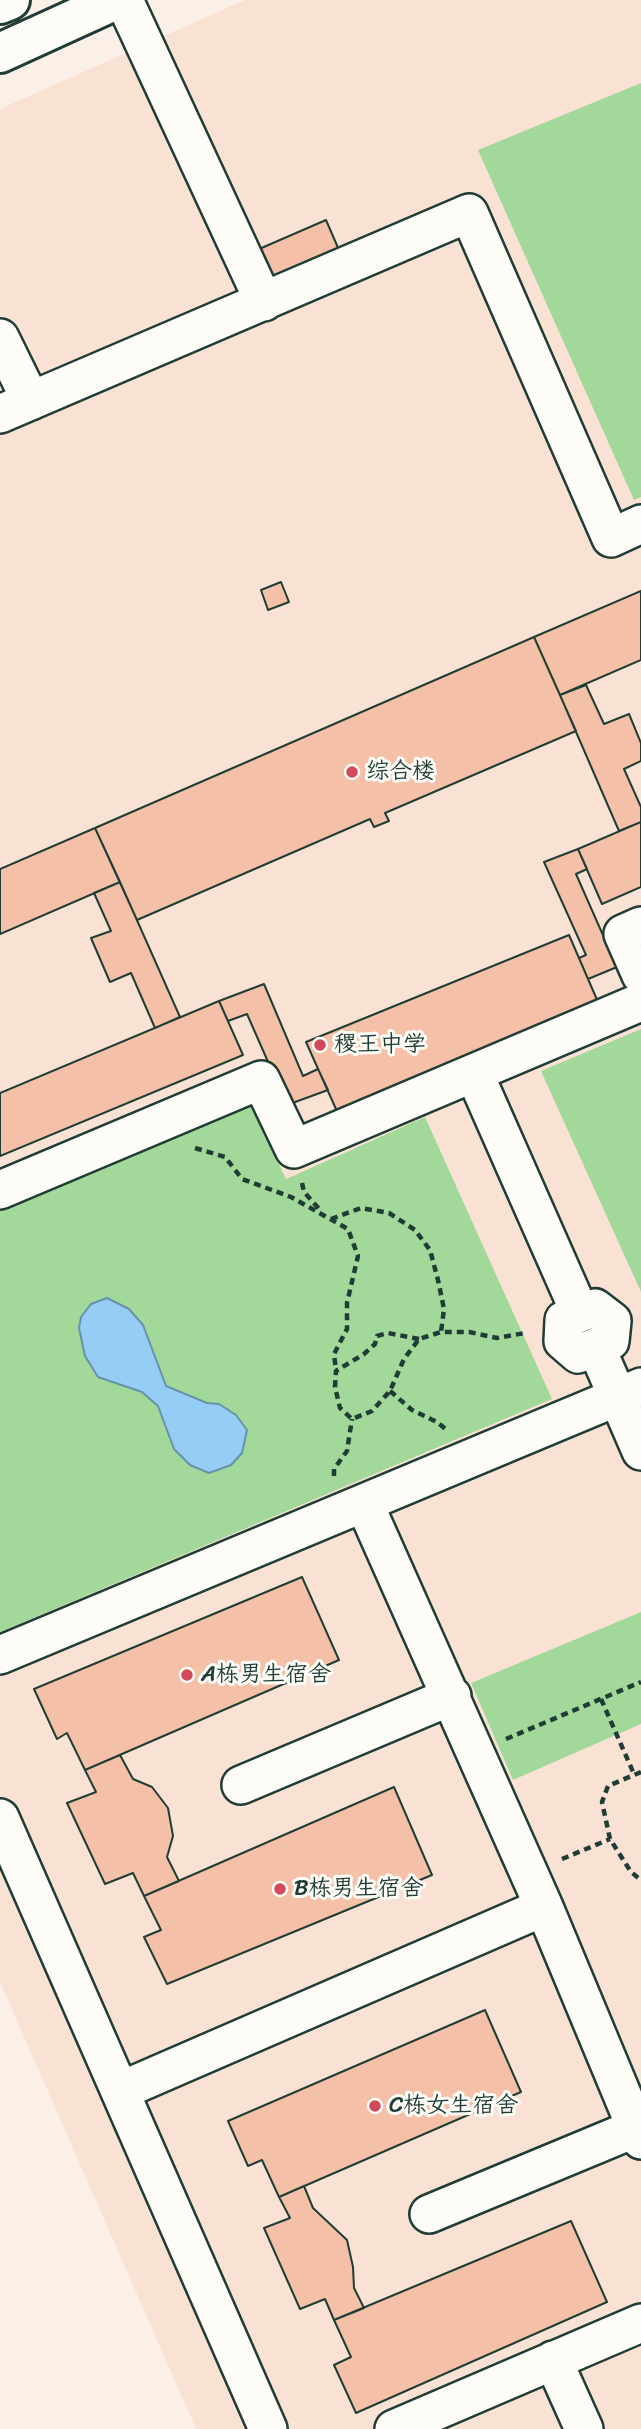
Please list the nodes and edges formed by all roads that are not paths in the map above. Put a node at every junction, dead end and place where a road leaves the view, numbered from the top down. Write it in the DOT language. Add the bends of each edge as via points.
graph roads {
  1 [pos="10,0"];
  2 [pos="116,0"];
  3 [pos="124,0"];
  4 [pos="0,4"];
  5 [pos="0,53"];
  6 [pos="264,302"];
  7 [pos="0,338"];
  8 [pos="15,408"];
  9 [pos="641,524"];
  10 [pos="641,926"];
  11 [pos="641,975"];
  12 [pos="641,1002"];
  13 [pos="474,1073"];
  14 [pos="0,1190"];
  15 [pos="629,1392"];
  16 [pos="641,1451"];
  17 [pos="354,1507"];
  18 [pos="0,1656"];
  19 [pos="452,1696"];
  20 [pos="241,1785"];
  21 [pos="0,1818"];
  22 [pos="544,1907"];
  23 [pos="120,2091"];
  24 [pos="638,2134"];
  25 [pos="429,2214"];
  26 [pos="641,2323"];
  27 [pos="553,2360"];
  28 [pos="268,2429"];
  29 [pos="394,2429"];
  30 [pos="584,2429"];
  1 -- 4 [label="main road"];
  2 -- 5 [label="main road"];
  3 -- 6 [label="street"];
  6 -- 8 [label="street"];
  6 -- 9 [label="street" via="469,213 611,538"];
  7 -- 8 [label="street"];
  10 -- 11 [label="street" via="623,933"];
  12 -- 13 [label="street"];
  13 -- 14 [label="street" via="294,1149 261,1080"];
  13 -- 15 [label="street" via="580,1313 564,1320 563,1341 578,1354 596,1347"];
  15 -- 16 [label="street"];
  15 -- 17 [label="street"];
  17 -- 18 [label="street"];
  17 -- 19 [label="street"];
  19 -- 20 [label="street"];
  19 -- 22 [label="street"];
  21 -- 23 [label="street"];
  22 -- 23 [label="street"];
  22 -- 24 [label="street"];
  23 -- 28 [label="street"];
  24 -- 25 [label="street"];
  26 -- 27 [label="street"];
  27 -- 29 [label="street"];
  27 -- 30 [label="street"];
}
